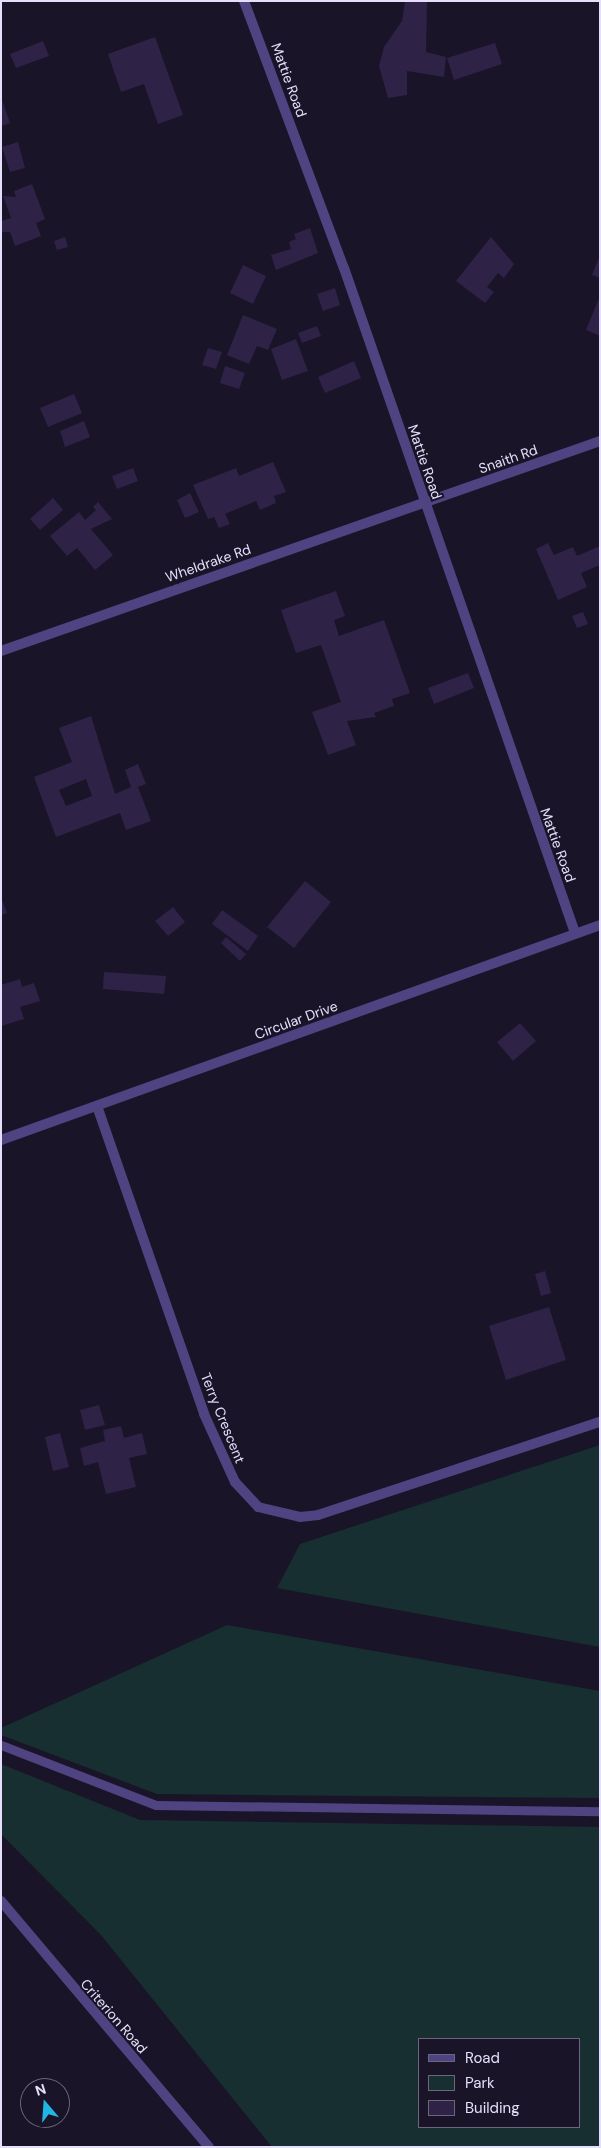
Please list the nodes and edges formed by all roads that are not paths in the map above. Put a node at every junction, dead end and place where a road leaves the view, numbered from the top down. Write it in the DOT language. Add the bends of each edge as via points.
graph roads {
  1 [pos="244,1"];
  2 [pos="600,441"];
  3 [pos="424,502"];
  4 [pos="1,652"];
  5 [pos="600,925"];
  6 [pos="575,934"];
  7 [pos="97,1106"];
  8 [pos="1,1140"];
  9 [pos="600,1422"];
  10 [pos="1,1745"];
  11 [pos="600,1810"];
  12 [pos="1,1901"];
  13 [pos="209,2147"];
  1 -- 3 [label="street, Mattie Road"];
  2 -- 3 [label="street, Snaith Rd"];
  3 -- 4 [label="street, Wheldrake Rd"];
  3 -- 6 [label="street, Mattie Road"];
  5 -- 6 [label="street, Circular Drive"];
  6 -- 7 [label="street, Circular Drive"];
  7 -- 8 [label="street, Circular Drive"];
  7 -- 9 [label="street, Terry Crescent" via="204,1414 236,1482 258,1507 282,1515 318,1515"];
  10 -- 11 [label="lane" via="156,1805"];
  12 -- 13 [label="street, Criterion Road"];
}
